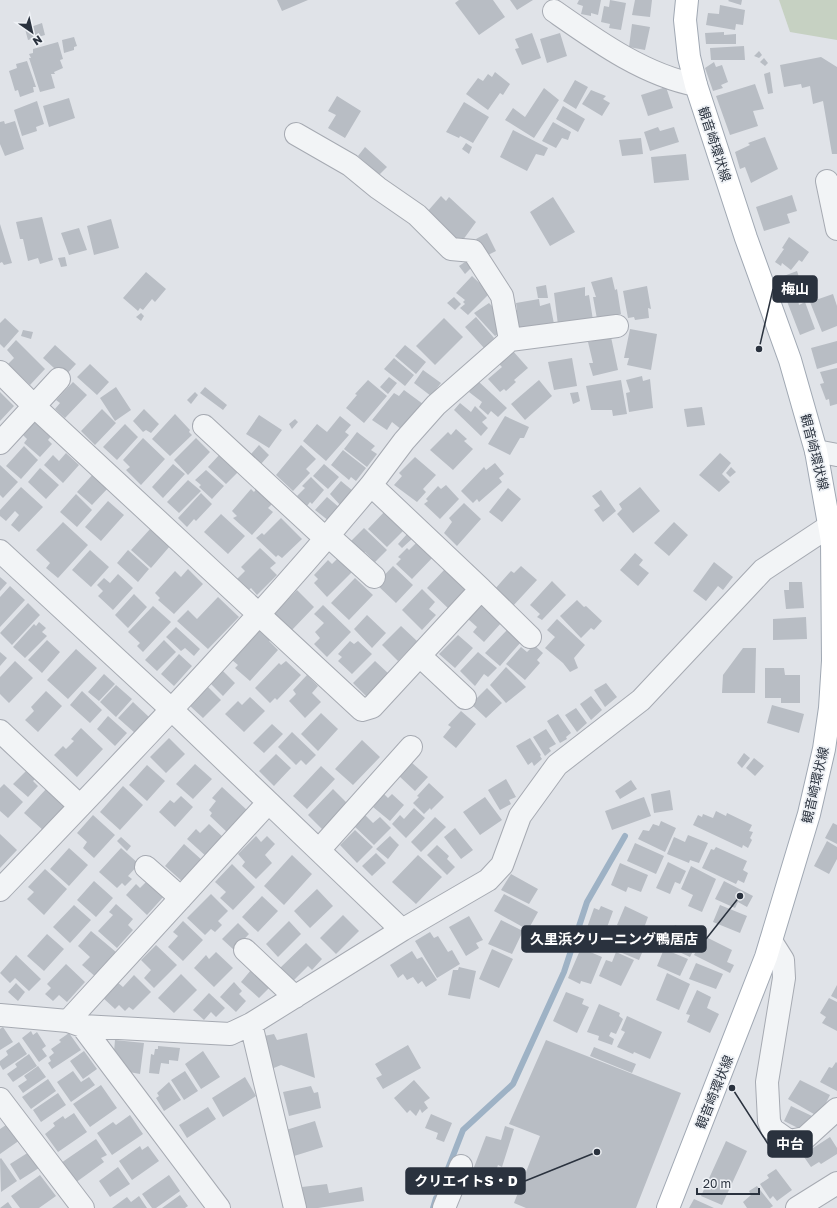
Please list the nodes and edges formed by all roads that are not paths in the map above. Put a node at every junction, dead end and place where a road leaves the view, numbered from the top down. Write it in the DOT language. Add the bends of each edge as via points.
graph roads {
  1 [pos="687,0"];
  2 [pos="554,11"];
  3 [pos="696,85"];
  4 [pos="296,134"];
  5 [pos="827,181"];
  6 [pos="837,229"];
  7 [pos="617,326"];
  8 [pos="510,340"];
  9 [pos="0,372"];
  10 [pos="59,379"];
  11 [pos="34,406"];
  12 [pos="204,426"];
  13 [pos="0,443"];
  14 [pos="827,453"];
  15 [pos="371,485"];
  16 [pos="833,535"];
  17 [pos="326,539"];
  18 [pos="0,551"];
  19 [pos="374,577"];
  20 [pos="481,589"];
  21 [pos="259,613"];
  22 [pos="530,637"];
  23 [pos="420,656"];
  24 [pos="465,698"];
  25 [pos="171,709"];
  26 [pos="0,731"];
  27 [pos="831,746"];
  28 [pos="411,747"];
  29 [pos="268,803"];
  30 [pos="80,806"];
  31 [pos="319,850"];
  32 [pos="146,867"];
  33 [pos="0,890"];
  34 [pos="181,898"];
  35 [pos="402,930"];
  36 [pos="770,941"];
  37 [pos="245,950"];
  38 [pos="295,997"];
  39 [pos="0,1015"];
  40 [pos="75,1024"];
  41 [pos="251,1024"];
  42 [pos="0,1099"];
  43 [pos="837,1110"];
  44 [pos="461,1166"];
  45 [pos="837,1183"];
  46 [pos="82,1208"];
  47 [pos="219,1208"];
  48 [pos="295,1208"];
  49 [pos="444,1208"];
  50 [pos="668,1208"];
  51 [pos="797,1208"];
  1 -- 3 [label="main road, 観音崎環状線" via="685,20 689,57"];
  2 -- 3 [label="street" via="612,50 658,74"];
  3 -- 14 [label="main road, 観音崎環状線" via="746,238"];
  4 -- 8 [label="street" via="350,164 378,188 417,215 451,249 473,251 502,296"];
  5 -- 6 [label="street"];
  7 -- 8 [label="street"];
  8 -- 15 [label="street" via="436,405 404,441"];
  9 -- 11 [label="street"];
  10 -- 11 [label="street"];
  11 -- 13 [label="street"];
  11 -- 21 [label="street"];
  12 -- 17 [label="street"];
  14 -- 16 [label="main road, 観音崎環状線"];
  15 -- 17 [label="street"];
  15 -- 20 [label="street"];
  16 -- 27 [label="main road, 観音崎環状線"];
  16 -- 35 [label="street" via="763,570 642,700 557,765 520,816 502,865 488,880"];
  17 -- 19 [label="street" via="332,540"];
  17 -- 21 [label="street"];
  18 -- 25 [label="street"];
  20 -- 22 [label="street"];
  20 -- 23 [label="street"];
  21 -- 23 [label="street" via="362,710 372,707"];
  21 -- 25 [label="street"];
  23 -- 24 [label="street"];
  25 -- 29 [label="street"];
  25 -- 30 [label="street"];
  26 -- 30 [label="street"];
  27 -- 36 [label="main road, 観音崎環状線"];
  28 -- 31 [label="street"];
  29 -- 31 [label="street"];
  29 -- 34 [label="street"];
  30 -- 33 [label="street"];
  31 -- 35 [label="street"];
  32 -- 34 [label="street"];
  34 -- 40 [label="street"];
  35 -- 38 [label="street"];
  36 -- 43 [label="street" via="783,960 784,978 767,1082 769,1121 772,1129 789,1141 805,1138"];
  36 -- 50 [label="main road, 観音崎環状線" via="731,1049"];
  37 -- 38 [label="street"];
  38 -- 41 [label="street"];
  39 -- 40 [label="street"];
  40 -- 41 [label="street" via="230,1034"];
  40 -- 47 [label="street"];
  41 -- 48 [label="street"];
  42 -- 46 [label="street"];
  44 -- 49 [label="street"];
  45 -- 51 [label="street"];
}
